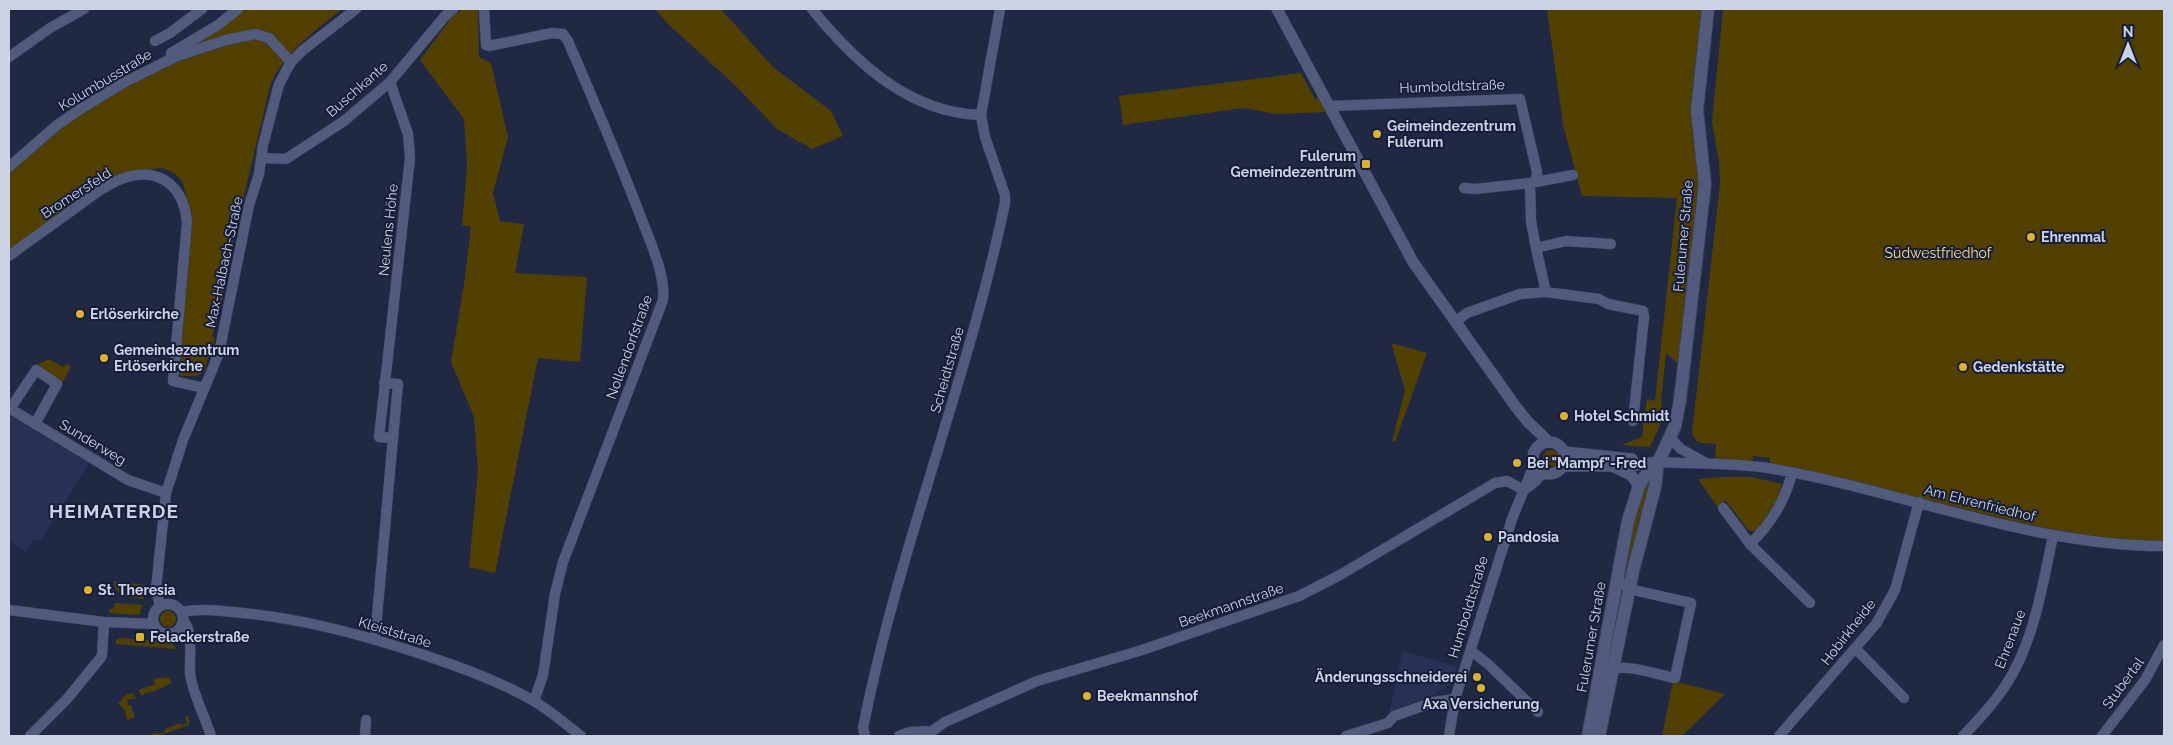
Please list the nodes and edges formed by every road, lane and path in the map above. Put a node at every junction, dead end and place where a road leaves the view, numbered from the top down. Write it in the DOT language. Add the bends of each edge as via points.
graph roads {
  1 [pos="84,9"];
  2 [pos="202,9"];
  3 [pos="238,9"];
  4 [pos="356,9"];
  5 [pos="453,9"];
  6 [pos="484,9"];
  7 [pos="812,9"];
  8 [pos="1000,9"];
  9 [pos="1277,9"];
  10 [pos="1708,9"];
  11 [pos="155,42"];
  12 [pos="9,56"];
  13 [pos="168,59"];
  14 [pos="291,62"];
  15 [pos="390,82"];
  16 [pos="1330,106"];
  17 [pos="981,115"];
  18 [pos="261,158"];
  19 [pos="9,167"];
  20 [pos="1573,175"];
  21 [pos="1533,182"];
  22 [pos="1464,188"];
  23 [pos="1611,244"];
  24 [pos="1536,248"];
  25 [pos="9,256"];
  26 [pos="1546,292"];
  27 [pos="1454,322"];
  28 [pos="204,388"];
  29 [pos="10,409"];
  30 [pos="1633,421"];
  31 [pos="1528,422"];
  32 [pos="35,424"];
  33 [pos="1670,438"];
  34 [pos="1548,441"];
  35 [pos="1536,448"];
  36 [pos="1565,452"];
  37 [pos="1658,462"];
  38 [pos="1709,465"];
  39 [pos="1564,466"];
  40 [pos="1613,466"];
  41 [pos="1538,469"];
  42 [pos="1792,473"];
  43 [pos="1639,486"];
  44 [pos="1524,490"];
  45 [pos="166,492"];
  46 [pos="1919,502"];
  47 [pos="1723,508"];
  48 [pos="2053,536"];
  49 [pos="1750,544"];
  50 [pos="2164,546"];
  51 [pos="1617,579"];
  52 [pos="1629,589"];
  53 [pos="1810,603"];
  54 [pos="160,606"];
  55 [pos="9,610"];
  56 [pos="182,616"];
  57 [pos="104,622"];
  58 [pos="154,624"];
  59 [pos="174,633"];
  60 [pos="375,639"];
  61 [pos="189,644"];
  62 [pos="2164,645"];
  63 [pos="1855,648"];
  64 [pos="1471,651"];
  65 [pos="1614,667"];
  66 [pos="1600,672"];
  67 [pos="1904,698"];
  68 [pos="1455,699"];
  69 [pos="534,701"];
  70 [pos="1538,712"];
  71 [pos="366,720"];
  72 [pos="930,734"];
  73 [pos="30,736"];
  74 [pos="212,736"];
  75 [pos="365,736"];
  76 [pos="581,736"];
  77 [pos="865,736"];
  78 [pos="899,736"];
  79 [pos="1346,736"];
  80 [pos="1449,736"];
  81 [pos="1588,736"];
  82 [pos="1599,736"];
  83 [pos="1779,736"];
  84 [pos="1962,736"];
  85 [pos="2102,736"];
  1 -- 12 [label="street"];
  2 -- 11 [label="street, Kolumbusstraße"];
  3 -- 13 [label="street, Kolumbusstraße" via="179,47"];
  4 -- 14 [label="street, Max-Halbach-Straße" via="315,39"];
  5 -- 15 [label="street, Buschkante"];
  6 -- 69 [label="street, Nollendorfstraße" via="484,39 489,46 552,33 564,34 622,168 664,287 663,300 563,562"];
  7 -- 17 [label="street" via="848,50 886,83 938,108"];
  8 -- 17 [label="street, Scheidtstraße"];
  9 -- 16 [label="street, Humboldtstraße"];
  10 -- 33 [label="main road, Fulerumer Straße" via="1698,110 1705,184 1684,376"];
  13 -- 14 [label="street, Kolumbusstraße" via="256,34 269,38"];
  13 -- 19 [label="street, Kolumbusstraße" via="82,108"];
  14 -- 18 [label="street, Max-Halbach-Straße" via="279,84"];
  15 -- 18 [label="street, Buschkante" via="344,121 286,159"];
  15 -- 60 [label="street, Neulens Höhe" via="408,134 410,158 379,437 393,438"];
  16 -- 21 [label="street, Humboldtstraße" via="1520,98 1537,172"];
  16 -- 27 [label="street, Humboldtstraße" via="1413,262"];
  17 -- 77 [label="street, Scheidtstraße" via="1005,203 982,296 874,675 863,728"];
  18 -- 28 [label="street, Max-Halbach-Straße" via="218,353"];
  20 -- 21 [label="street"];
  21 -- 22 [label="street"];
  21 -- 24 [label="street, Humboldtstraße" via="1531,221"];
  23 -- 24 [label="street" via="1566,241"];
  24 -- 26 [label="street, Humboldtstraße"];
  25 -- 28 [label="street, Bromersfeld" via="87,200 125,178 141,174 167,181 181,197 187,222 173,381"];
  26 -- 27 [label="street" via="1520,294 1468,313"];
  26 -- 30 [label="street" via="1599,299 1642,311"];
  27 -- 31 [label="street, Humboldtstraße"];
  28 -- 45 [label="street, Max-Halbach-Straße"];
  29 -- 32 [label="street, Sunderweg"];
  29 -- 32 [label="street" via="36,370 58,384"];
  31 -- 34 [label="street, Humboldtstraße"];
  31 -- 35 [label="street, Humboldtstraße"];
  32 -- 45 [label="street, Sunderweg" via="128,480"];
  33 -- 37 [label="main road, Fulerumer Straße"];
  33 -- 38 [label="street, Am Ehrenfriedhof" via="1681,449"];
  34 -- 35 [label="street"];
  34 -- 36 [label="street, Humboldtstraße" via="1555,442"];
  35 -- 41 [label="street, Humboldtstraße" via="1533,459"];
  36 -- 37 [label="street"];
  36 -- 39 [label="street"];
  37 -- 38 [label="street, Am Ehrenfriedhof"];
  37 -- 40 [label="street"];
  37 -- 43 [label="main road, Fulerumer Straße"];
  37 -- 52 [label="main road, Fulerumer Straße" via="1655,487"];
  38 -- 42 [label="street, Am Ehrenfriedhof" via="1747,466"];
  39 -- 40 [label="street"];
  39 -- 41 [label="street" via="1550,474"];
  40 -- 43 [label="street" via="1630,475"];
  41 -- 44 [label="street, Humboldtstraße"];
  42 -- 46 [label="street, Am Ehrenfriedhof"];
  42 -- 49 [label="street" via="1773,518"];
  43 -- 51 [label="main road, Fulerumer Straße" via="1628,521"];
  44 -- 64 [label="street, Humboldtstraße" via="1509,526"];
  44 -- 72 [label="street, Beekmannstraße" via="1507,480 1494,483 1340,575 1298,596 1140,651 1037,681 945,722"];
  45 -- 54 [label="street, Max-Halbach-Straße" via="156,589"];
  46 -- 48 [label="street, Am Ehrenfriedhof"];
  46 -- 63 [label="street, Hobirkheide" via="1895,590 1876,624"];
  47 -- 49 [label="street"];
  48 -- 50 [label="street, Am Ehrenfriedhof"];
  48 -- 84 [label="street, Ehrenaue" via="2037,610 2020,658 2004,688"];
  49 -- 53 [label="street"];
  51 -- 52 [label="street"];
  51 -- 66 [label="main road, Fulerumer Straße"];
  52 -- 65 [label="main road, Fulerumer Straße"];
  52 -- 65 [label="street" via="1691,602 1675,678"];
  54 -- 56 [label="street" via="172,604"];
  54 -- 58 [label="street, Max-Halbach-Straße" via="154,614"];
  55 -- 57 [label="street"];
  56 -- 59 [label="street"];
  56 -- 60 [label="street, Kleiststraße" via="200,609 260,615 297,620"];
  56 -- 61 [label="street" via="191,635"];
  57 -- 58 [label="street"];
  57 -- 73 [label="street" via="102,656 67,699"];
  58 -- 59 [label="street" via="161,632"];
  59 -- 61 [label="street"];
  60 -- 69 [label="street, Kleiststraße" via="482,676"];
  61 -- 74 [label="street" via="190,675"];
  62 -- 85 [label="street, Stubertal" via="2145,680"];
  63 -- 67 [label="street"];
  63 -- 83 [label="street, Hobirkheide"];
  64 -- 68 [label="street, Humboldtstraße"];
  64 -- 70 [label="street"];
  65 -- 66 [label="street"];
  65 -- 82 [label="main road, Fulerumer Straße"];
  66 -- 81 [label="main road, Fulerumer Straße"];
  68 -- 79 [label="street" via="1434,702 1394,716 1388,723"];
  68 -- 80 [label="street, Humboldtstraße"];
  69 -- 76 [label="street, Kleiststraße"];
  71 -- 75 [label="street"];
  72 -- 78 [label="street" via="910,732"];
}
